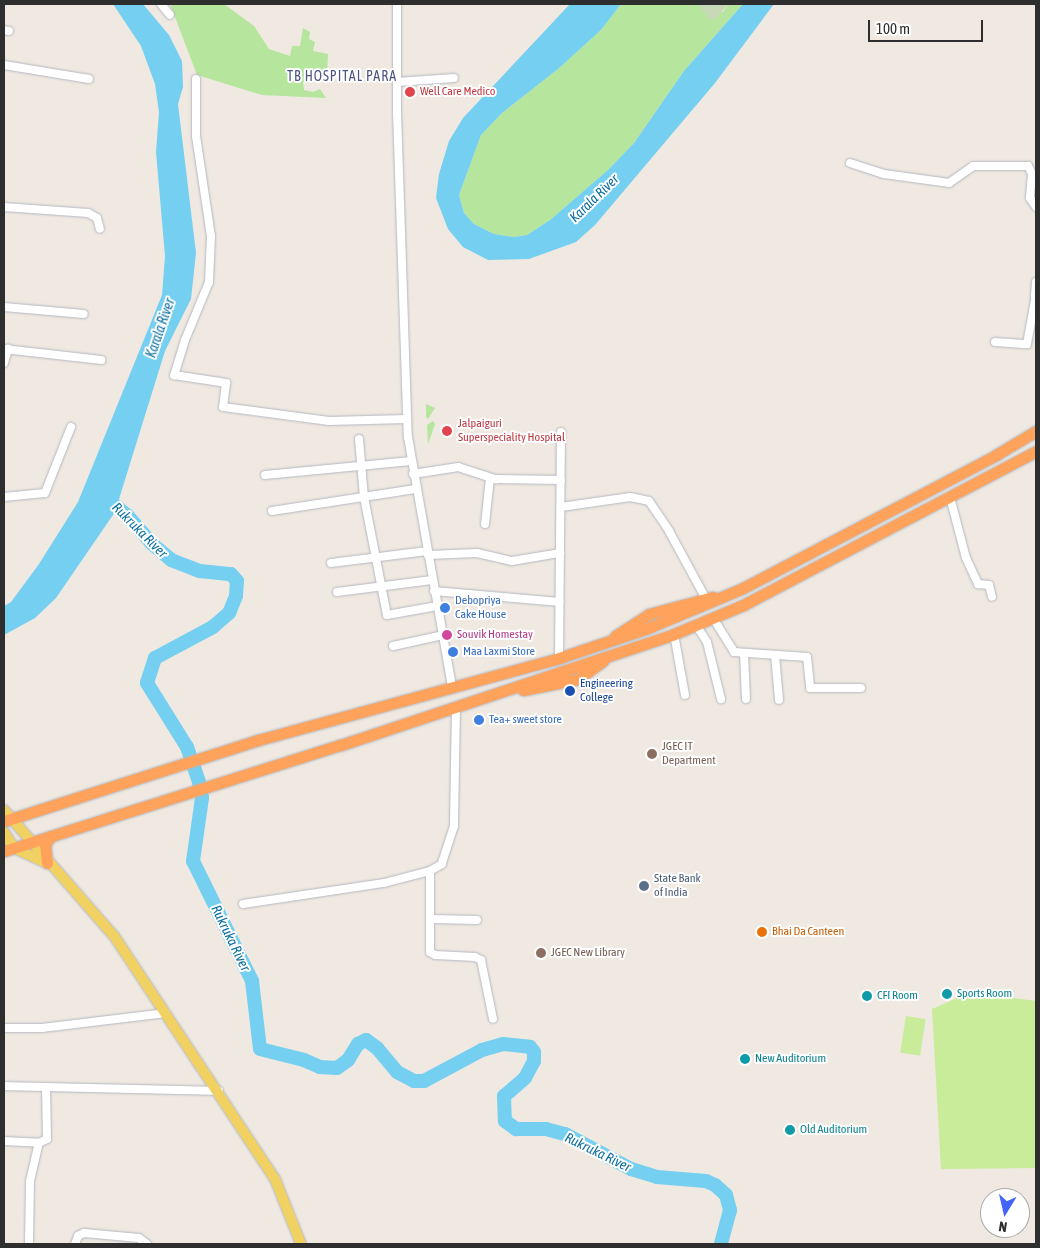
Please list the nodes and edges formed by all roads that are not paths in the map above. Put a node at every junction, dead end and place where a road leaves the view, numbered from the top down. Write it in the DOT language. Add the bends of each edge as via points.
graph roads {
  1 [pos="161,4"];
  2 [pos="397,4"];
  3 [pos="170,15"];
  4 [pos="4,65"];
  5 [pos="89,78"];
  6 [pos="454,78"];
  7 [pos="196,79"];
  8 [pos="397,82"];
  9 [pos="850,162"];
  10 [pos="4,207"];
  11 [pos="1036,207"];
  12 [pos="100,229"];
  13 [pos="1036,282"];
  14 [pos="1036,296"];
  15 [pos="4,307"];
  16 [pos="84,314"];
  17 [pos="995,342"];
  18 [pos="6,349"];
  19 [pos="101,360"];
  20 [pos="4,363"];
  21 [pos="407,419"];
  22 [pos="71,427"];
  23 [pos="1036,431"];
  24 [pos="561,432"];
  25 [pos="359,439"];
  26 [pos="1036,451"];
  27 [pos="411,460"];
  28 [pos="361,466"];
  29 [pos="412,474"];
  30 [pos="265,475"];
  31 [pos="490,478"];
  32 [pos="561,480"];
  33 [pos="416,489"];
  34 [pos="950,496"];
  35 [pos="4,497"];
  36 [pos="364,497"];
  37 [pos="561,507"];
  38 [pos="272,511"];
  39 [pos="485,524"];
  40 [pos="427,553"];
  41 [pos="560,553"];
  42 [pos="374,557"];
  43 [pos="331,563"];
  44 [pos="432,580"];
  45 [pos="379,585"];
  46 [pos="434,591"];
  47 [pos="337,592"];
  48 [pos="733,593"];
  49 [pos="992,597"];
  50 [pos="706,599"];
  51 [pos="560,602"];
  52 [pos="437,606"];
  53 [pos="714,618"];
  54 [pos="696,625"];
  55 [pos="674,634"];
  56 [pos="442,635"];
  57 [pos="608,642"];
  58 [pos="393,646"];
  59 [pos="744,653"];
  60 [pos="775,655"];
  61 [pos="559,658"];
  62 [pos="452,688"];
  63 [pos="861,688"];
  64 [pos="684,695"];
  65 [pos="721,699"];
  66 [pos="746,699"];
  67 [pos="778,700"];
  68 [pos="456,707"];
  69 [pos="4,810"];
  70 [pos="9,819"];
  71 [pos="4,832"];
  72 [pos="51,836"];
  73 [pos="33,841"];
  74 [pos="9,849"];
  75 [pos="47,863"];
  76 [pos="430,871"];
  77 [pos="243,904"];
  78 [pos="432,918"];
  79 [pos="477,920"];
  80 [pos="166,1013"];
  81 [pos="493,1019"];
  82 [pos="4,1028"];
  83 [pos="4,1086"];
  84 [pos="46,1087"];
  85 [pos="219,1091"];
  86 [pos="4,1140"];
  87 [pos="39,1143"];
  88 [pos="29,1244"];
  89 [pos="75,1244"];
  90 [pos="147,1244"];
  91 [pos="300,1244"];
  1 -- 3 [label="street"];
  2 -- 8 [label="street"];
  4 -- 5 [label="street"];
  6 -- 8 [label="street"];
  7 -- 21 [label="street" via="196,136 211,236 209,282 174,375 226,384 223,407 329,421"];
  8 -- 21 [label="street"];
  9 -- 11 [label="street" via="884,174 949,183 973,166 1028,166 1032,174 1030,198"];
  10 -- 12 [label="street" via="88,213 97,218"];
  13 -- 14 [label="street"];
  14 -- 17 [label="street" via="1027,344"];
  15 -- 16 [label="street"];
  18 -- 19 [label="street"];
  18 -- 20 [label="street"];
  21 -- 27 [label="street"];
  22 -- 35 [label="street" via="46,493"];
  23 -- 48 [label="highway"];
  24 -- 32 [label="street"];
  25 -- 28 [label="street"];
  26 -- 34 [label="highway"];
  27 -- 28 [label="street"];
  27 -- 29 [label="street"];
  28 -- 30 [label="street"];
  28 -- 36 [label="street"];
  29 -- 31 [label="street" via="458,467"];
  29 -- 33 [label="street"];
  31 -- 32 [label="street"];
  31 -- 39 [label="street"];
  32 -- 37 [label="street"];
  33 -- 36 [label="street"];
  33 -- 40 [label="street"];
  34 -- 49 [label="street" via="966,558 978,584 989,585"];
  34 -- 53 [label="highway"];
  36 -- 38 [label="street"];
  36 -- 42 [label="street"];
  37 -- 41 [label="street"];
  37 -- 50 [label="street" via="630,498 649,501 670,531"];
  40 -- 41 [label="street" via="477,553 512,561"];
  40 -- 42 [label="street"];
  40 -- 44 [label="street"];
  41 -- 51 [label="street"];
  42 -- 43 [label="street"];
  42 -- 45 [label="street"];
  44 -- 45 [label="street"];
  44 -- 46 [label="street"];
  45 -- 47 [label="street"];
  45 -- 52 [label="street" via="387,615"];
  46 -- 51 [label="street"];
  46 -- 52 [label="street"];
  48 -- 50 [label="highway"];
  48 -- 57 [label="highway"];
  50 -- 57 [label="highway" via="649,614"];
  51 -- 61 [label="street"];
  52 -- 56 [label="street"];
  53 -- 54 [label="highway"];
  53 -- 59 [label="street" via="734,652"];
  54 -- 55 [label="highway"];
  54 -- 65 [label="street" via="707,642"];
  55 -- 64 [label="street"];
  55 -- 68 [label="highway"];
  56 -- 58 [label="street"];
  56 -- 62 [label="street"];
  57 -- 61 [label="highway"];
  59 -- 60 [label="street"];
  59 -- 66 [label="street"];
  60 -- 63 [label="street" via="807,657 810,688"];
  60 -- 67 [label="street"];
  61 -- 62 [label="highway"];
  62 -- 68 [label="highway"];
  62 -- 70 [label="highway" via="234,748"];
  68 -- 72 [label="highway"];
  68 -- 76 [label="street" via="454,826 442,864"];
  69 -- 70 [label="main road"];
  70 -- 73 [label="main road"];
  71 -- 74 [label="main road"];
  72 -- 73 [label="highway"];
  72 -- 75 [label="highway" via="45,844"];
  73 -- 74 [label="highway"];
  73 -- 75 [label="main road"];
  74 -- 75 [label="main road"];
  75 -- 80 [label="main road" via="114,936"];
  76 -- 77 [label="street" via="384,883"];
  76 -- 78 [label="street" via="428,896"];
  78 -- 79 [label="street"];
  78 -- 81 [label="street" via="432,954 476,956 481,960"];
  80 -- 82 [label="street" via="60,1027"];
  80 -- 85 [label="main road"];
  83 -- 84 [label="street"];
  84 -- 85 [label="street"];
  84 -- 87 [label="street" via="48,1136"];
  85 -- 91 [label="main road" via="275,1179"];
  86 -- 87 [label="street"];
  87 -- 88 [label="street" via="30,1180"];
  89 -- 90 [label="street" via="78,1236 84,1234 139,1238"];
}
